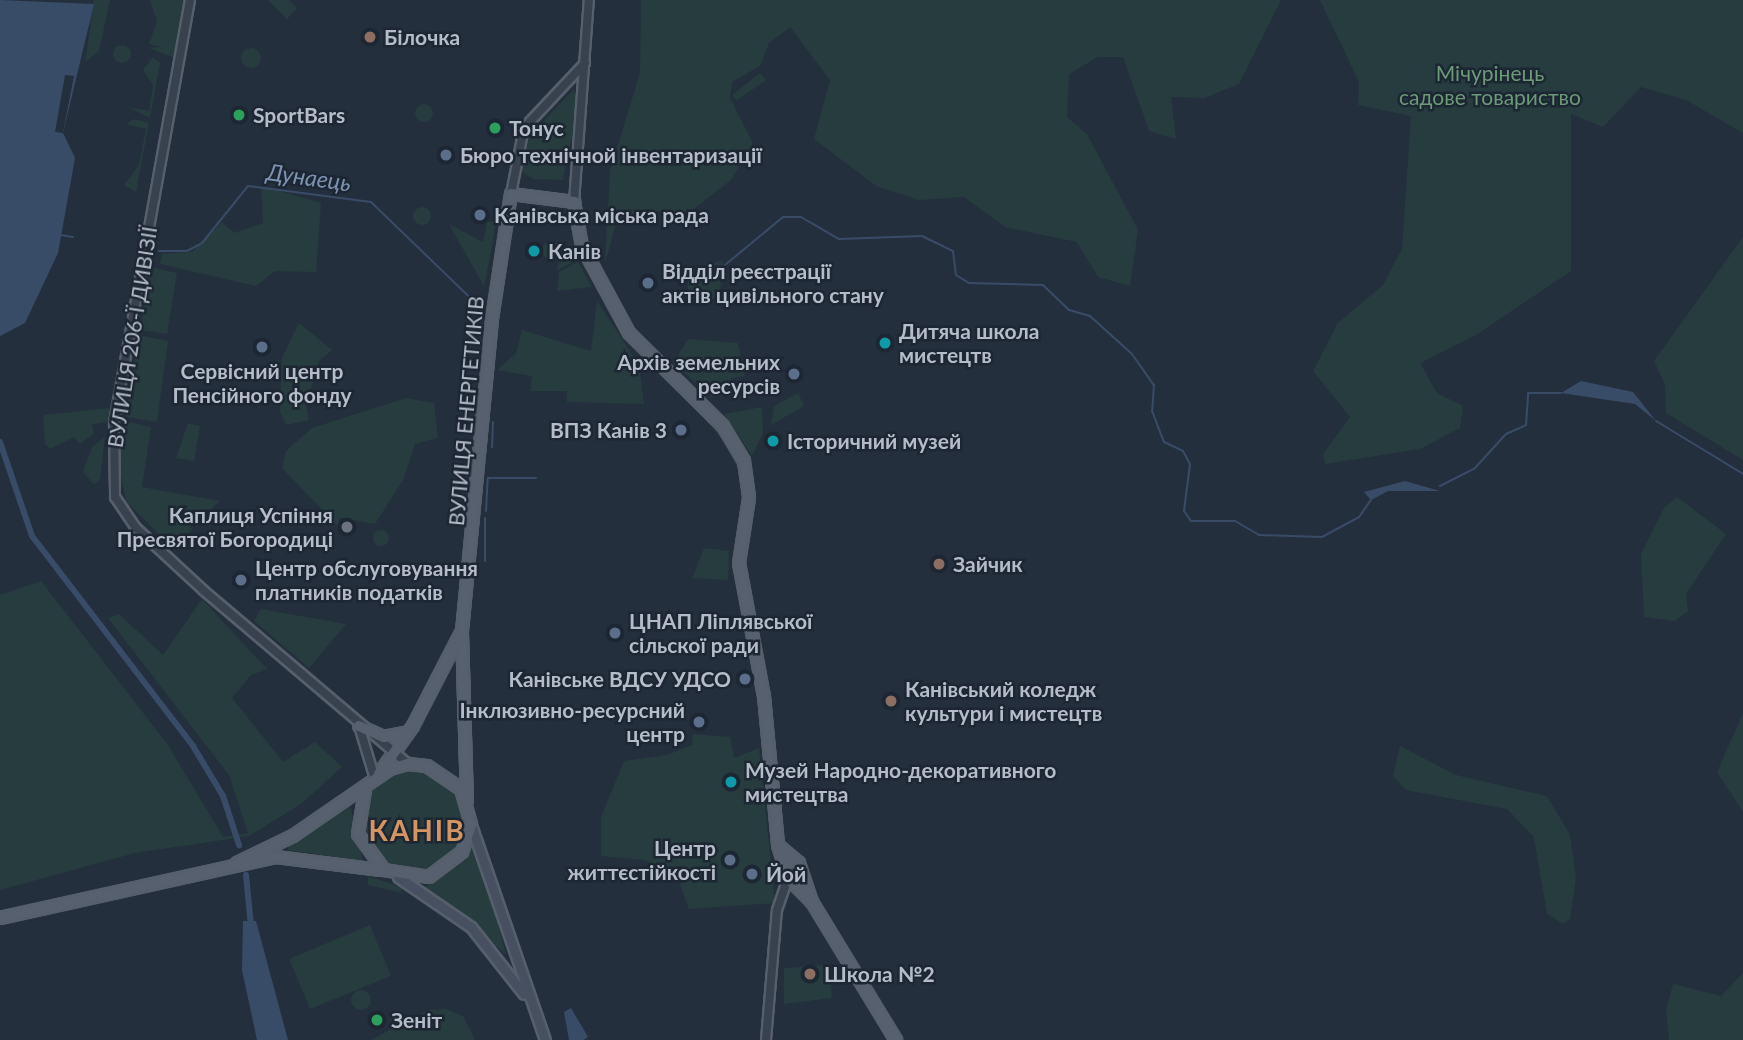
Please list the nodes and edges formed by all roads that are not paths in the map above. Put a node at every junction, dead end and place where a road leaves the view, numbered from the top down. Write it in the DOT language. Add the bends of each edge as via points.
graph roads {
  1 [pos="190,0"];
  2 [pos="589,0"];
  3 [pos="585,63"];
  4 [pos="511,194"];
  5 [pos="574,202"];
  6 [pos="461,631"];
  7 [pos="359,726"];
  8 [pos="409,732"];
  9 [pos="395,752"];
  10 [pos="408,764"];
  11 [pos="375,779"];
  12 [pos="365,791"];
  13 [pos="467,802"];
  14 [pos="471,825"];
  15 [pos="780,848"];
  16 [pos="237,863"];
  17 [pos="384,870"];
  18 [pos="398,877"];
  19 [pos="788,877"];
  20 [pos="812,902"];
  21 [pos="0,918"];
  22 [pos="533,1006"];
  23 [pos="545,1040"];
  24 [pos="766,1040"];
  25 [pos="896,1040"];
  1 -- 7 [label="street, ВУЛИЦЯ 206-Ї ДИВІЗІЇ" via="114,423 115,497 135,527"];
  2 -- 3 [label="street"];
  3 -- 4 [label="street" via="524,128"];
  3 -- 5 [label="street"];
  4 -- 5 [label="main road"];
  4 -- 6 [label="main road, ВУЛИЦЯ ЕНЕРГЕТИКІВ" via="492,319"];
  5 -- 15 [label="main road" via="582,246 629,333 737,445 749,484 739,563 757,639"];
  6 -- 8 [label="main road, ВУЛИЦЯ ЕНЕРГЕТИКІВ"];
  6 -- 13 [label="main road, ВУЛИЦЯ ЕНЕРГЕТИКІВ"];
  7 -- 8 [label="main road" via="384,737"];
  7 -- 9 [label="street, ВУЛИЦЯ 206-Ї ДИВІЗІЇ"];
  7 -- 11 [label="street"];
  8 -- 9 [label="main road, ВУЛИЦЯ ЕНЕРГЕТИКІВ"];
  9 -- 10 [label="street, ВУЛИЦЯ 206-Ї ДИВІЗІЇ"];
  9 -- 11 [label="main road, ВУЛИЦЯ ЕНЕРГЕТИКІВ"];
  10 -- 11 [label="main road"];
  10 -- 13 [label="main road" via="450,777"];
  11 -- 12 [label="main road"];
  12 -- 16 [label="main road"];
  12 -- 17 [label="main road" via="358,834"];
  13 -- 14 [label="main road"];
  14 -- 18 [label="main road" via="462,852 442,872"];
  14 -- 22 [label="main road"];
  15 -- 19 [label="main road"];
  15 -- 20 [label="main road" via="799,863"];
  16 -- 17 [label="main road" via="311,858"];
  16 -- 21 [label="main road"];
  17 -- 18 [label="main road"];
  18 -- 22 [label="main road" via="471,927"];
  19 -- 20 [label="main road"];
  19 -- 24 [label="street" via="777,910"];
  20 -- 25 [label="main road"];
  22 -- 23 [label="main road"];
}
